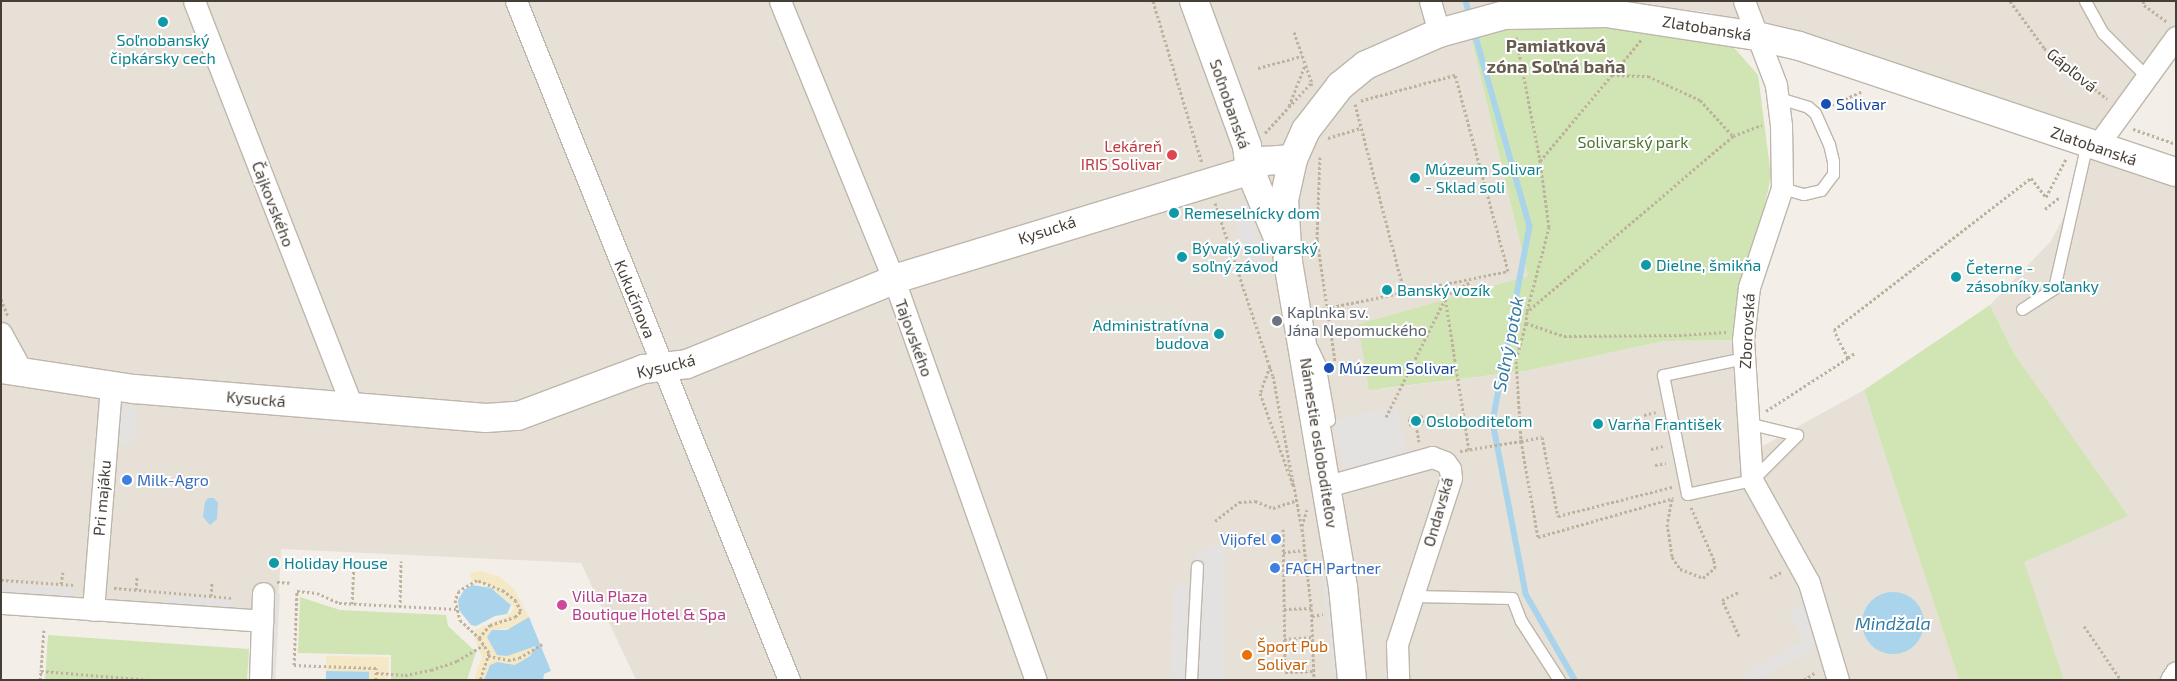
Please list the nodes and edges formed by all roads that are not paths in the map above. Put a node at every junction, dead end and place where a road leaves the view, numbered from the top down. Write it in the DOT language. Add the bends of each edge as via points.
graph roads {
  1 [pos="194,1"];
  2 [pos="516,1"];
  3 [pos="780,1"];
  4 [pos="1194,1"];
  5 [pos="1430,1"];
  6 [pos="2085,1"];
  7 [pos="1747,3"];
  8 [pos="1448,30"];
  9 [pos="1756,36"];
  10 [pos="2176,37"];
  11 [pos="2146,76"];
  12 [pos="1779,98"];
  13 [pos="2087,143"];
  14 [pos="1248,158"];
  15 [pos="1290,168"];
  16 [pos="2176,172"];
  17 [pos="1782,188"];
  18 [pos="1288,263"];
  19 [pos="894,280"];
  20 [pos="2022,309"];
  21 [pos="1299,320"];
  22 [pos="1,333"];
  23 [pos="1744,358"];
  24 [pos="663,368"];
  25 [pos="12,371"];
  26 [pos="111,386"];
  27 [pos="1312,401"];
  28 [pos="352,406"];
  29 [pos="1747,423"];
  30 [pos="1752,480"];
  31 [pos="1324,483"];
  32 [pos="1335,545"];
  33 [pos="1198,566"];
  34 [pos="263,593"];
  35 [pos="1412,596"];
  36 [pos="1,602"];
  37 [pos="93,610"];
  38 [pos="262,621"];
  39 [pos="2176,672"];
  40 [pos="260,680"];
  41 [pos="788,680"];
  42 [pos="1036,680"];
  43 [pos="1191,680"];
  44 [pos="1352,680"];
  45 [pos="1398,680"];
  46 [pos="1559,680"];
  47 [pos="1838,680"];
  48 [pos="2171,680"];
  1 -- 28 [label="street, Čajkovského"];
  2 -- 24 [label="street, Kukučínova"];
  3 -- 19 [label="street, Tajovského"];
  4 -- 14 [label="street, Soľnobanská"];
  5 -- 8 [label="street"];
  6 -- 11 [label="lane" via="2103,33"];
  7 -- 9 [label="street, Zborovská"];
  8 -- 9 [label="street, Zlatobanská" via="1508,14 1606,13"];
  8 -- 15 [label="street, Zlatobanská" via="1366,65 1340,86 1317,113"];
  9 -- 12 [label="street, Zborovská"];
  9 -- 13 [label="street, Zlatobanská" via="1896,76"];
  10 -- 11 [label="street"];
  11 -- 13 [label="street" via="2117,116"];
  12 -- 17 [label="street, Zborovská"];
  12 -- 17 [label="lane" via="1808,107 1815,113 1829,144 1833,174 1821,190 1803,194"];
  13 -- 16 [label="street, Zlatobanská"];
  13 -- 20 [label="lane" via="2054,288"];
  14 -- 15 [label="street, Soľnobanská" via="1268,176"];
  14 -- 18 [label="street"];
  14 -- 19 [label="street, Kysucká" via="1207,181"];
  15 -- 18 [label="street, Námestie osloboditeľov" via="1284,220"];
  17 -- 23 [label="street, Zborovská" via="1749,286"];
  18 -- 21 [label="street, Námestie osloboditeľov"];
  19 -- 24 [label="street, Kysucká" via="687,364"];
  19 -- 42 [label="street, Tajovského"];
  21 -- 27 [label="street, Námestie osloboditeľov"];
  21 -- 31 [label="lane" via="1319,363 1329,423"];
  22 -- 25 [label="street"];
  23 -- 29 [label="street, Zborovská"];
  23 -- 30 [label="lane" via="1663,375 1682,496"];
  24 -- 28 [label="street, Kysucká" via="644,369 594,386 550,407 511,417 486,418"];
  24 -- 41 [label="street, Kukučínova"];
  25 -- 26 [label="street, Kysucká"];
  26 -- 28 [label="street, Kysucká"];
  26 -- 37 [label="street, Pri majáku"];
  27 -- 31 [label="street, Námestie osloboditeľov"];
  27 -- 32 [label="lane" via="1308,447 1317,507"];
  29 -- 30 [label="street, Zborovská"];
  29 -- 30 [label="lane" via="1798,435"];
  30 -- 47 [label="street, Zborovská" via="1809,583"];
  31 -- 32 [label="street, Námestie osloboditeľov"];
  31 -- 35 [label="street, Ondavská" via="1432,457 1445,462 1451,478"];
  32 -- 44 [label="street, Námestie osloboditeľov"];
  33 -- 43 [label="lane"];
  34 -- 38 [label="street"];
  35 -- 45 [label="street, Ondavská" via="1397,644"];
  35 -- 46 [label="lane" via="1512,598 1521,621"];
  36 -- 37 [label="street"];
  37 -- 38 [label="street"];
  38 -- 40 [label="street"];
  39 -- 48 [label="street"];
}
